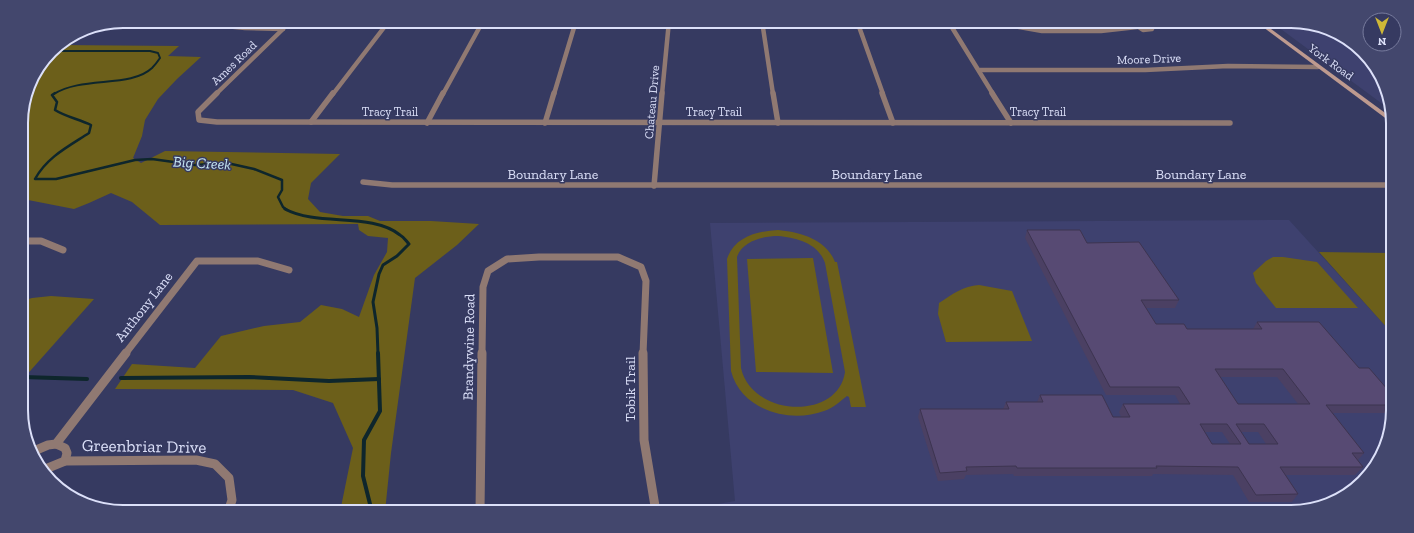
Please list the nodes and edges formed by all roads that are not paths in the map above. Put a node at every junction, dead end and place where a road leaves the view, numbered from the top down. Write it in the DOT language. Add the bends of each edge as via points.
graph roads {
  1 [pos="245,28"];
  2 [pos="384,28"];
  3 [pos="479,28"];
  4 [pos="574,28"];
  5 [pos="668,28"];
  6 [pos="763,28"];
  7 [pos="859,28"];
  8 [pos="953,28"];
  9 [pos="1024,28"];
  10 [pos="1129,28"];
  11 [pos="1266,28"];
  12 [pos="283,29"];
  13 [pos="1318,67"];
  14 [pos="980,70"];
  15 [pos="1385,116"];
  16 [pos="199,120"];
  17 [pos="311,122"];
  18 [pos="427,123"];
  19 [pos="545,123"];
  20 [pos="660,123"];
  21 [pos="778,123"];
  22 [pos="893,123"];
  23 [pos="1011,123"];
  24 [pos="1230,123"];
  25 [pos="363,182"];
  26 [pos="654,186"];
  27 [pos="1386,186"];
  28 [pos="28,241"];
  29 [pos="63,250"];
  30 [pos="641,267"];
  31 [pos="289,270"];
  32 [pos="56,444"];
  33 [pos="37,450"];
  34 [pos="66,461"];
  35 [pos="48,468"];
  36 [pos="230,505"];
  37 [pos="480,505"];
  38 [pos="655,505"];
  1 -- 12 [label="street"];
  2 -- 17 [label="street"];
  3 -- 18 [label="street"];
  4 -- 19 [label="street"];
  5 -- 20 [label="street, Chateau Drive"];
  6 -- 21 [label="street"];
  7 -- 22 [label="street"];
  8 -- 14 [label="street"];
  9 -- 10 [label="street" via="1042,31 1101,31"];
  11 -- 13 [label="main road, York Road"];
  12 -- 16 [label="street, Ames Road" via="198,112"];
  13 -- 14 [label="street, Moore Drive"];
  13 -- 15 [label="main road, York Road"];
  14 -- 23 [label="street"];
  16 -- 17 [label="street, Tracy Trail"];
  17 -- 18 [label="street, Tracy Trail"];
  18 -- 19 [label="street, Tracy Trail"];
  19 -- 20 [label="street, Tracy Trail"];
  20 -- 21 [label="street, Tracy Trail"];
  20 -- 26 [label="street, Chateau Drive"];
  21 -- 22 [label="street, Tracy Trail"];
  22 -- 23 [label="street, Tracy Trail"];
  23 -- 24 [label="street, Tracy Trail"];
  25 -- 26 [label="street, Boundary Lane" via="392,185"];
  26 -- 27 [label="street, Boundary Lane"];
  28 -- 29 [label="street" via="41,241"];
  30 -- 37 [label="street, Brandywine Road" via="618,257 538,257 508,259 488,271 483,287"];
  30 -- 38 [label="street, Tobik Trail" via="646,281 642,365 644,440"];
  31 -- 32 [label="street, Anthony Lane" via="258,261 197,261"];
  32 -- 33 [label="street"];
  32 -- 34 [label="street" via="65,448"];
  34 -- 35 [label="street"];
  34 -- 36 [label="street, Greenbriar Drive" via="196,460 215,464 229,478"];
}
